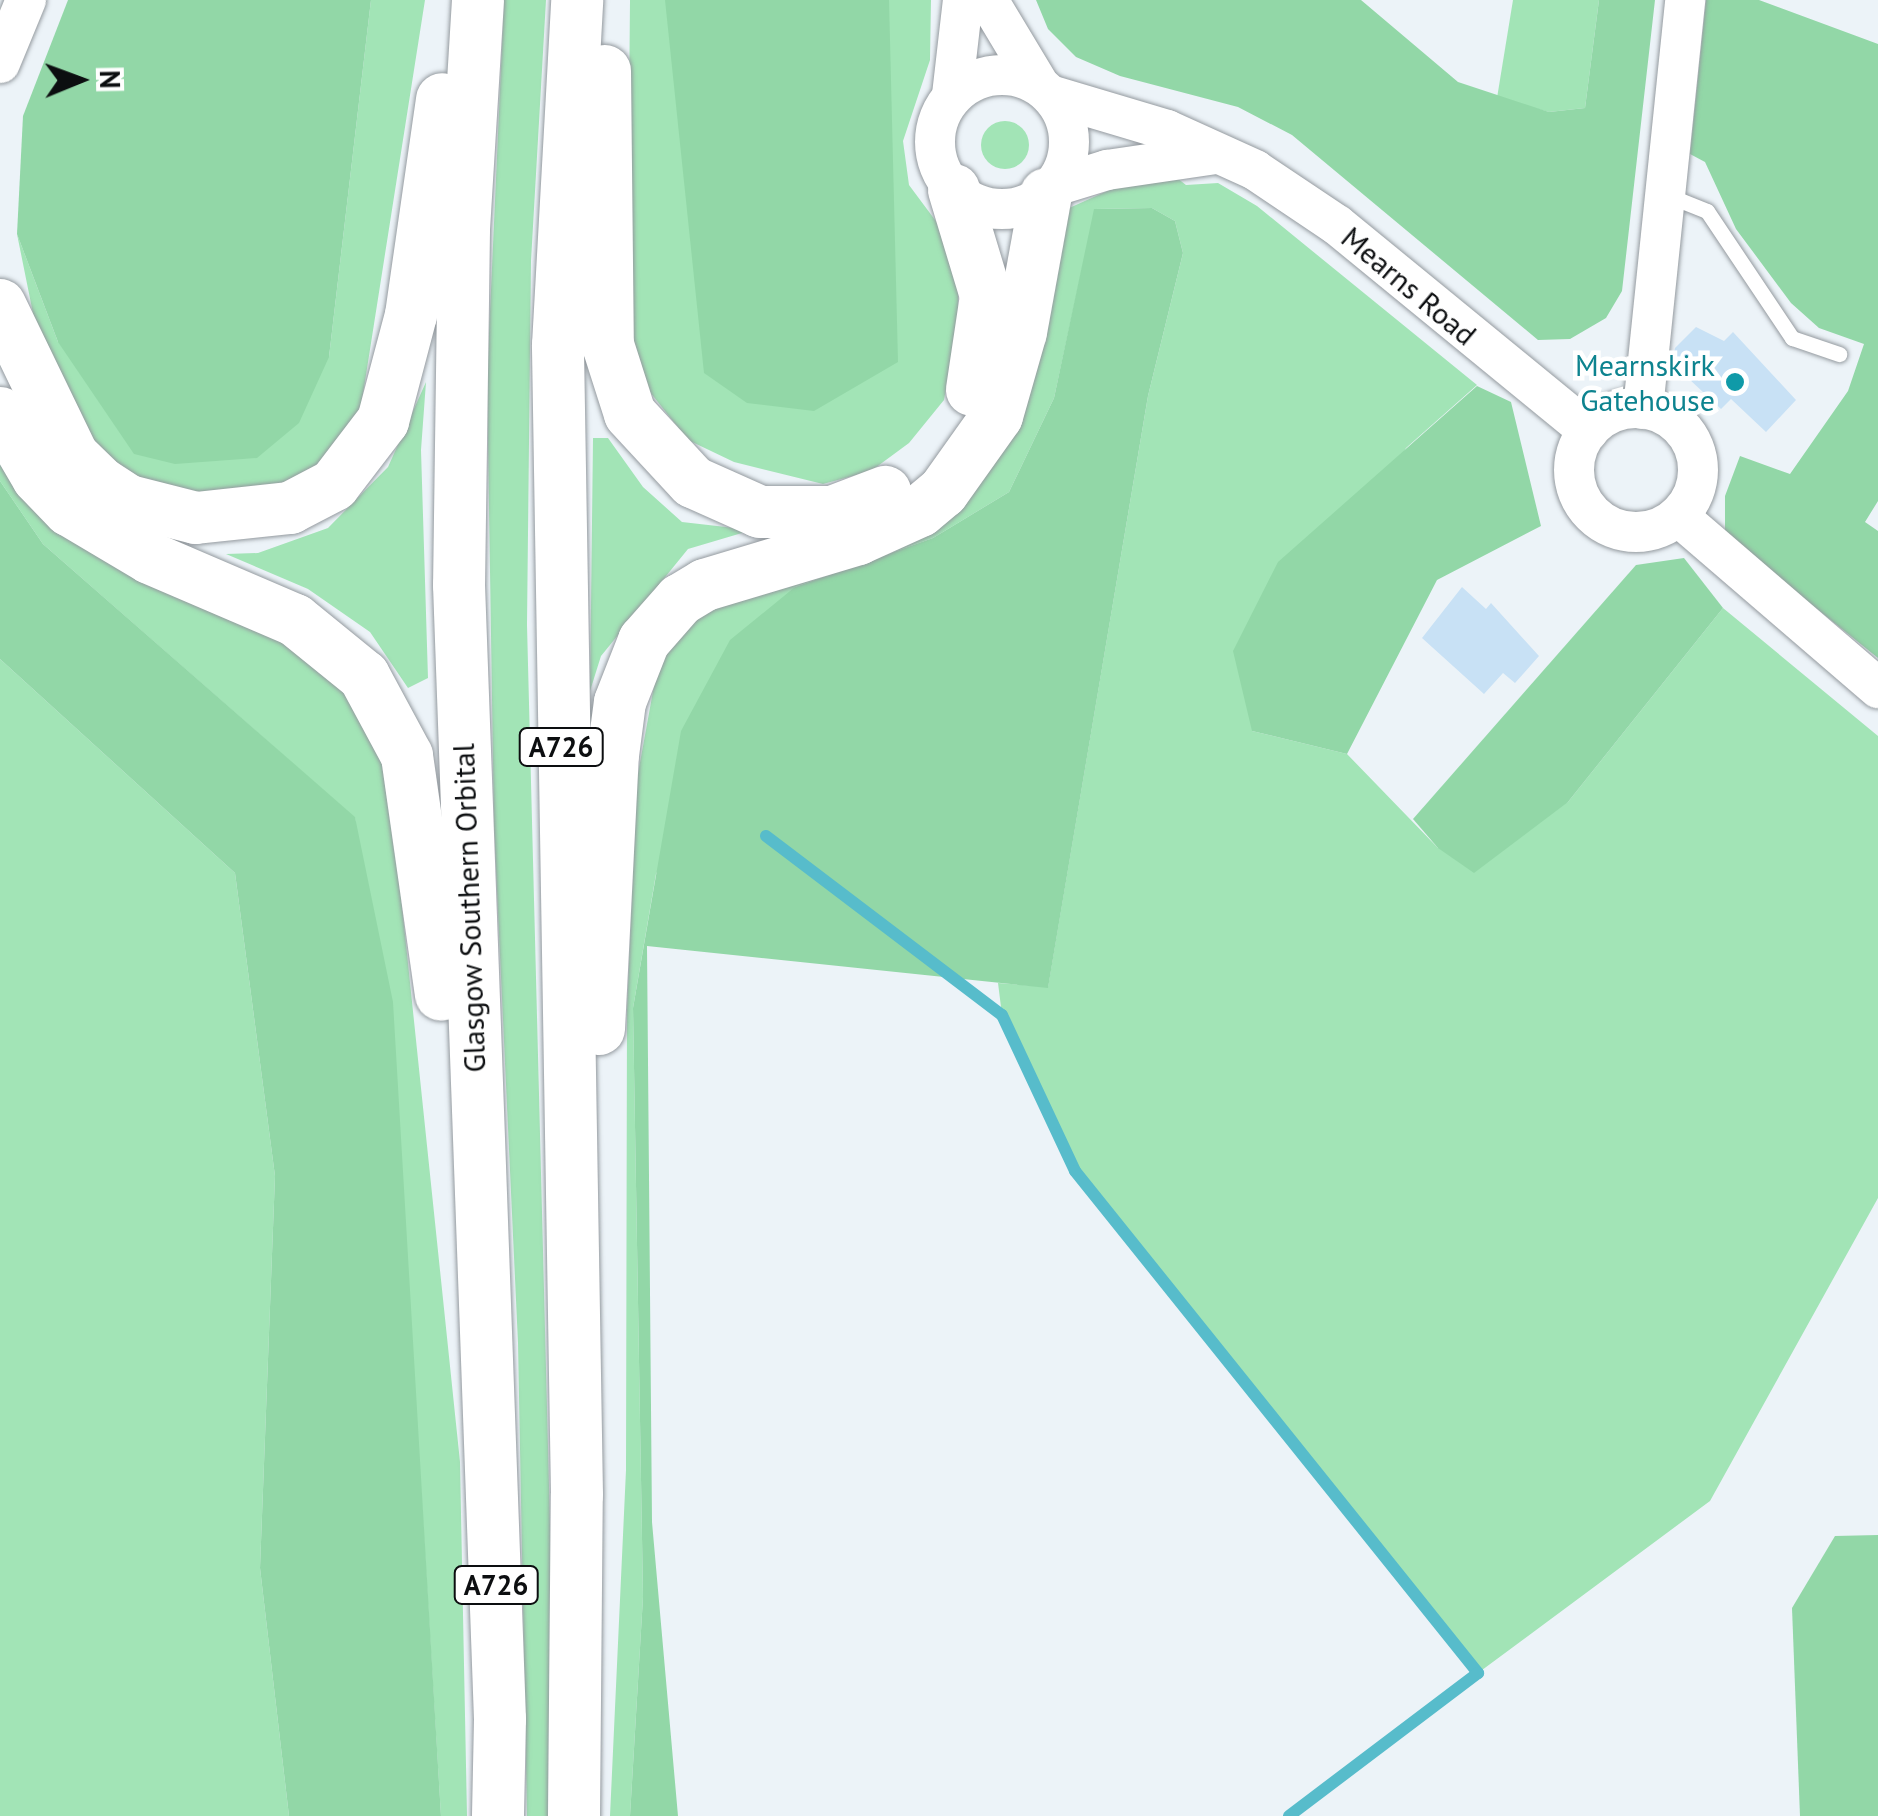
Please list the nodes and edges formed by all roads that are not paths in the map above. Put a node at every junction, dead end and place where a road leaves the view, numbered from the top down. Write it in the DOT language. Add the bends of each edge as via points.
graph roads {
  1 [pos="26,0"];
  2 [pos="460,0"];
  3 [pos="478,0"];
  4 [pos="577,0"];
  5 [pos="606,0"];
  6 [pos="963,0"];
  7 [pos="988,0"];
  8 [pos="1685,0"];
  9 [pos="0,62"];
  10 [pos="1046,91"];
  11 [pos="952,95"];
  12 [pos="1220,154"];
  13 [pos="954,190"];
  14 [pos="1049,191"];
  15 [pos="1667,195"];
  16 [pos="0,305"];
  17 [pos="1839,354"];
  18 [pos="1642,409"];
  19 [pos="0,413"];
  20 [pos="1589,430"];
  21 [pos="1678,516"];
  22 [pos="1878,688"];
  23 [pos="487,1354"];
  24 [pos="576,1496"];
  25 [pos="498,1816"];
  26 [pos="574,1816"];
  1 -- 9 [label="street"];
  2 -- 16 [label="highway" via="396,385 384,421 334,485 290,508 230,519 161,512 129,501 72,456"];
  3 -- 23 [label="highway, Glasgow Southern Orbital / A726" via="458,510"];
  4 -- 24 [label="highway, A726" via="558,344"];
  5 -- 13 [label="highway" via="608,345 630,414 693,482 760,512 797,515 863,503 916,473 970,397 986,323 983,269"];
  6 -- 11 [label="street"];
  7 -- 10 [label="street"];
  8 -- 15 [label="street"];
  10 -- 11 [label="street" via="994,74"];
  10 -- 12 [label="street, Mearns Road"];
  10 -- 14 [label="street" via="1070,142"];
  11 -- 13 [label="street" via="934,143"];
  12 -- 14 [label="street" via="1163,158"];
  12 -- 20 [label="street, Mearns Road" via="1338,225"];
  13 -- 14 [label="street" via="990,208 1029,204"];
  14 -- 24 [label="highway" via="997,416 943,492 920,511 858,539 704,584 660,620 629,670 612,774"];
  15 -- 17 [label="lane" via="1707,211 1792,338"];
  15 -- 18 [label="street"];
  18 -- 20 [label="street" via="1608,415"];
  18 -- 21 [label="street" via="1666,416 1694,446 1696,487"];
  19 -- 23 [label="highway" via="38,478 69,510 150,558 295,620 364,676 387,713 407,756 416,800"];
  20 -- 21 [label="street" via="1575,462 1575,482 1596,518 1634,533"];
  21 -- 22 [label="street"];
  23 -- 25 [label="highway, Glasgow Southern Orbital / A726"];
  24 -- 26 [label="highway, A726"];
}
